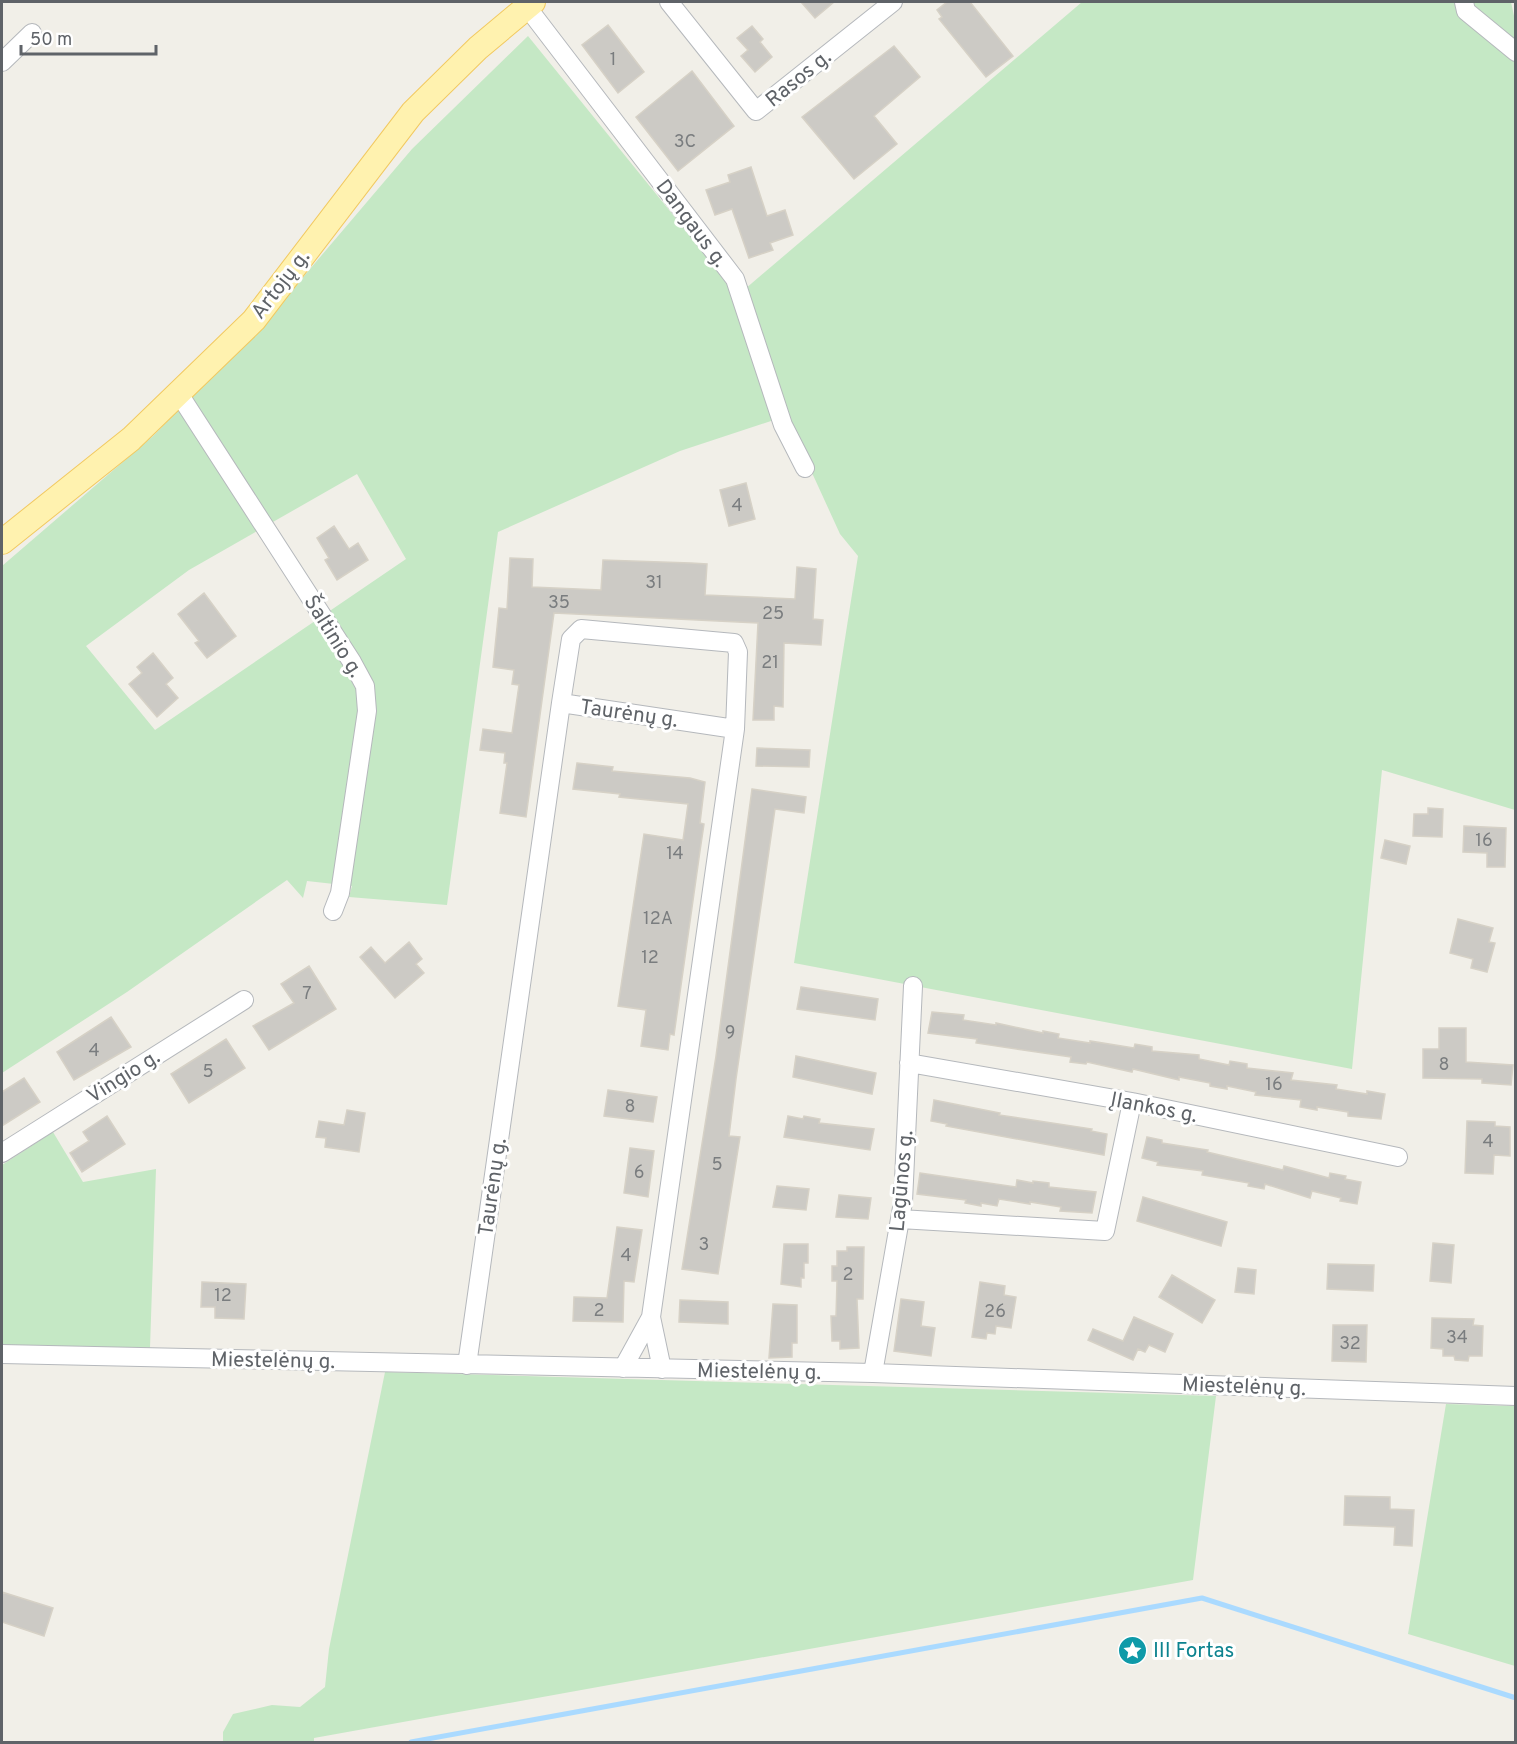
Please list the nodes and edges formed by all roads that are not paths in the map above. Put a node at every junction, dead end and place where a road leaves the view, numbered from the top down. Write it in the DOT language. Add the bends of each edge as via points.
graph roads {
  1 [pos="669,2"];
  2 [pos="893,2"];
  3 [pos="1464,2"];
  4 [pos="530,4"];
  5 [pos="32,33"];
  6 [pos="1515,52"];
  7 [pos="2,62"];
  8 [pos="179,394"];
  9 [pos="805,468"];
  10 [pos="2,542"];
  11 [pos="561,703"];
  12 [pos="735,729"];
  13 [pos="333,911"];
  14 [pos="913,986"];
  15 [pos="244,1000"];
  16 [pos="909,1063"];
  17 [pos="1132,1102"];
  18 [pos="2,1153"];
  19 [pos="1398,1158"];
  20 [pos="900,1219"];
  21 [pos="651,1317"];
  22 [pos="2,1354"];
  23 [pos="467,1365"];
  24 [pos="623,1368"];
  25 [pos="662,1369"];
  26 [pos="873,1373"];
  27 [pos="1515,1396"];
  1 -- 2 [label="street, Rasos g." via="756,111"];
  3 -- 6 [label="street" via="1466,11"];
  4 -- 8 [label="main road, Artojų g." via="413,112 254,320"];
  4 -- 9 [label="street, Dangaus g." via="735,279 783,425"];
  5 -- 7 [label="street"];
  8 -- 10 [label="main road, Artojų g." via="131,439"];
  8 -- 13 [label="street, Šaltinio g." via="365,686 367,711 340,893"];
  11 -- 12 [label="street, Taurėnų g."];
  11 -- 12 [label="street" via="571,639 581,629 734,643 738,652"];
  11 -- 23 [label="street, Taurėnų g."];
  12 -- 21 [label="street"];
  14 -- 16 [label="street, Lagūnos g."];
  15 -- 18 [label="street, Vingio g."];
  16 -- 17 [label="street, Įlankos g."];
  16 -- 20 [label="street, Lagūnos g."];
  17 -- 19 [label="street, Įlankos g."];
  17 -- 20 [label="street" via="1105,1231"];
  20 -- 26 [label="street, Lagūnos g."];
  21 -- 24 [label="street"];
  21 -- 25 [label="street"];
  22 -- 23 [label="street, Miestelėnų g."];
  23 -- 24 [label="street, Miestelėnų g."];
  24 -- 25 [label="street, Miestelėnų g."];
  25 -- 26 [label="street, Miestelėnų g."];
  26 -- 27 [label="street, Miestelėnų g."];
}
